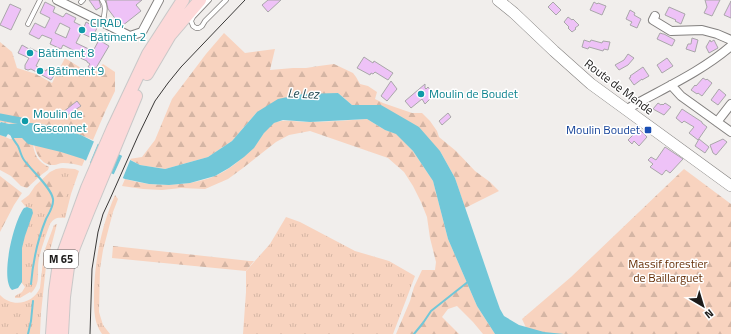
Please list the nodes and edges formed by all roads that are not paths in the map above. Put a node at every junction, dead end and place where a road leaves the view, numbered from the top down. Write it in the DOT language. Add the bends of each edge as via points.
graph roads {
  1 [pos="40,0"];
  2 [pos="57,0"];
  3 [pos="102,0"];
  4 [pos="159,0"];
  5 [pos="176,0"];
  6 [pos="183,0"];
  7 [pos="191,0"];
  8 [pos="200,0"];
  9 [pos="209,0"];
  10 [pos="226,0"];
  11 [pos="498,0"];
  12 [pos="655,16"];
  13 [pos="102,22"];
  14 [pos="28,24"];
  15 [pos="160,34"];
  16 [pos="731,40"];
  17 [pos="731,46"];
  18 [pos="147,74"];
  19 [pos="671,85"];
  20 [pos="731,104"];
  21 [pos="626,109"];
  22 [pos="718,122"];
  23 [pos="117,130"];
  24 [pos="731,132"];
  25 [pos="731,186"];
  26 [pos="92,190"];
  27 [pos="63,330"];
  28 [pos="52,334"];
  1 -- 14 [label="lane"];
  2 -- 13 [label="street"];
  3 -- 13 [label="lane" via="105,7"];
  4 -- 13 [label="street" via="142,32 130,36"];
  5 -- 15 [label="main road, M 65"];
  6 -- 15 [label="main road, M 65"];
  7 -- 18 [label="main road, M 65" via="174,23"];
  8 -- 18 [label="main road, M 65" via="170,35"];
  9 -- 10 [label="lane" via="191,21 196,28 202,26"];
  11 -- 21 [label="street, Route de Mende" via="591,84"];
  12 -- 16 [label="street" via="653,20 670,31 702,30"];
  15 -- 23 [label="main road, M 65" via="148,54"];
  17 -- 19 [label="street"];
  18 -- 23 [label="main road, M 65"];
  19 -- 21 [label="street"];
  19 -- 22 [label="street" via="681,96"];
  20 -- 22 [label="street"];
  21 -- 25 [label="street, Route de Mende"];
  22 -- 24 [label="street"];
  23 -- 26 [label="main road, M 65"];
  26 -- 27 [label="main road, M 65" via="68,267"];
  26 -- 28 [label="main road, M 65" via="62,254 55,291"];
}
